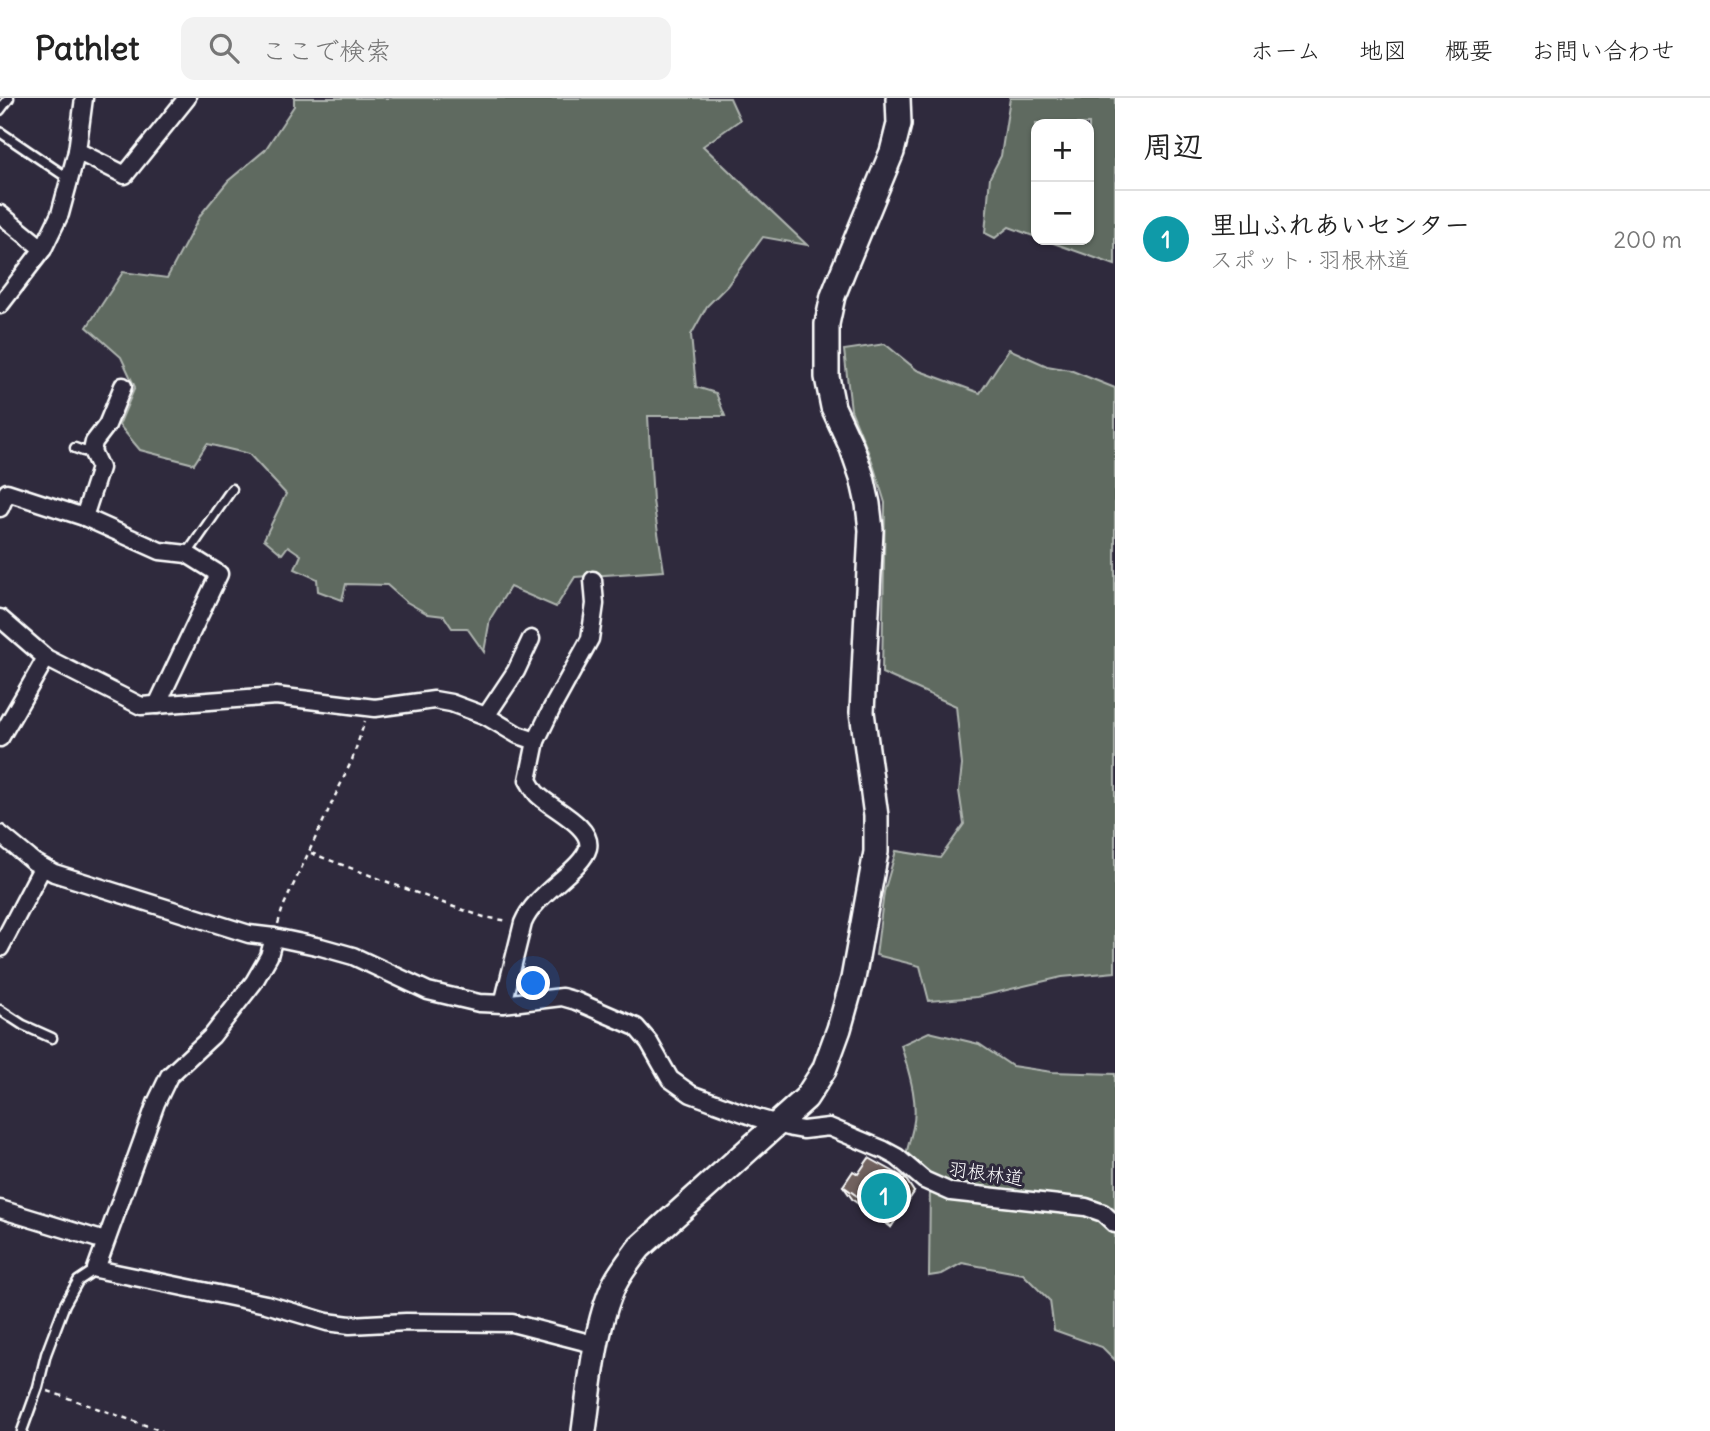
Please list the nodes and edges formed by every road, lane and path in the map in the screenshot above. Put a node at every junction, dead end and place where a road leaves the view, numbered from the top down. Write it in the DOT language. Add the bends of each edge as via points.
graph roads {
  1 [pos="9,98"];
  2 [pos="84,98"];
  3 [pos="187,98"];
  4 [pos="898,98"];
  5 [pos="0,110"];
  6 [pos="0,132"];
  7 [pos="77,151"];
  8 [pos="68,178"];
  9 [pos="0,214"];
  10 [pos="43,248"];
  11 [pos="0,305"];
  12 [pos="123,386"];
  13 [pos="75,448"];
  14 [pos="92,451"];
  15 [pos="232,489"];
  16 [pos="0,508"];
  17 [pos="84,517"];
  18 [pos="187,554"];
  19 [pos="593,580"];
  20 [pos="0,618"];
  21 [pos="531,639"];
  22 [pos="46,658"];
  23 [pos="157,705"];
  24 [pos="368,708"];
  25 [pos="486,716"];
  26 [pos="0,738"];
  27 [pos="536,741"];
  28 [pos="0,834"];
  29 [pos="310,853"];
  30 [pos="42,868"];
  31 [pos="523,923"];
  32 [pos="274,937"];
  33 [pos="0,948"];
  34 [pos="503,1004"];
  35 [pos="0,1010"];
  36 [pos="52,1038"];
  37 [pos="779,1125"];
  38 [pos="0,1209"];
  39 [pos="1115,1224"];
  40 [pos="105,1241"];
  41 [pos="96,1269"];
  42 [pos="597,1345"];
  43 [pos="38,1387"];
  44 [pos="22,1431"];
  45 [pos="162,1431"];
  46 [pos="584,1431"];
  1 -- 5 [label="lane"];
  2 -- 7 [label="street"];
  3 -- 7 [label="street" via="125,175"];
  4 -- 37 [label="street" via="899,124 892,152 834,296 826,352 834,407 859,467 869,517 862,712 876,816 876,852 839,1029 816,1084"];
  6 -- 8 [label="lane"];
  7 -- 8 [label="street"];
  8 -- 10 [label="street" via="60,214"];
  9 -- 10 [label="street"];
  10 -- 11 [label="street"];
  12 -- 14 [label="street"];
  13 -- 14 [label="lane"];
  14 -- 17 [label="street" via="100,468"];
  15 -- 18 [label="lane"];
  16 -- 17 [label="street" via="7,492"];
  17 -- 18 [label="street" via="160,551"];
  18 -- 23 [label="street" via="219,574"];
  19 -- 27 [label="street" via="590,639"];
  20 -- 22 [label="street"];
  21 -- 25 [label="street"];
  22 -- 23 [label="street" via="141,706"];
  22 -- 26 [label="street"];
  23 -- 24 [label="street" via="276,696"];
  24 -- 25 [label="street" via="434,700"];
  24 -- 29 [label="path" via="352,760"];
  25 -- 27 [label="street"];
  27 -- 31 [label="street" via="528,780 536,794 582,828 588,840 580,861 528,911"];
  28 -- 30 [label="street"];
  29 -- 31 [label="path" via="484,917"];
  29 -- 32 [label="path" via="283,907"];
  30 -- 32 [label="street, 羽根林道" via="249,934"];
  30 -- 33 [label="street"];
  31 -- 34 [label="street"];
  32 -- 34 [label="street, 羽根林道" via="353,957 428,991"];
  32 -- 40 [label="street" via="254,982 212,1036 169,1076"];
  34 -- 37 [label="street, 羽根林道" via="562,997 636,1027 670,1079 691,1094"];
  35 -- 36 [label="lane"];
  37 -- 39 [label="street, 羽根林道" via="803,1130 829,1127 884,1150 923,1180 951,1192 1086,1207"];
  37 -- 42 [label="street" via="639,1248 613,1288"];
  38 -- 40 [label="street"];
  40 -- 41 [label="street"];
  41 -- 42 [label="street" via="266,1304 327,1322 512,1323"];
  41 -- 43 [label="lane" via="78,1281 65,1304"];
  42 -- 46 [label="street"];
  43 -- 44 [label="lane"];
  43 -- 45 [label="path"];
}
